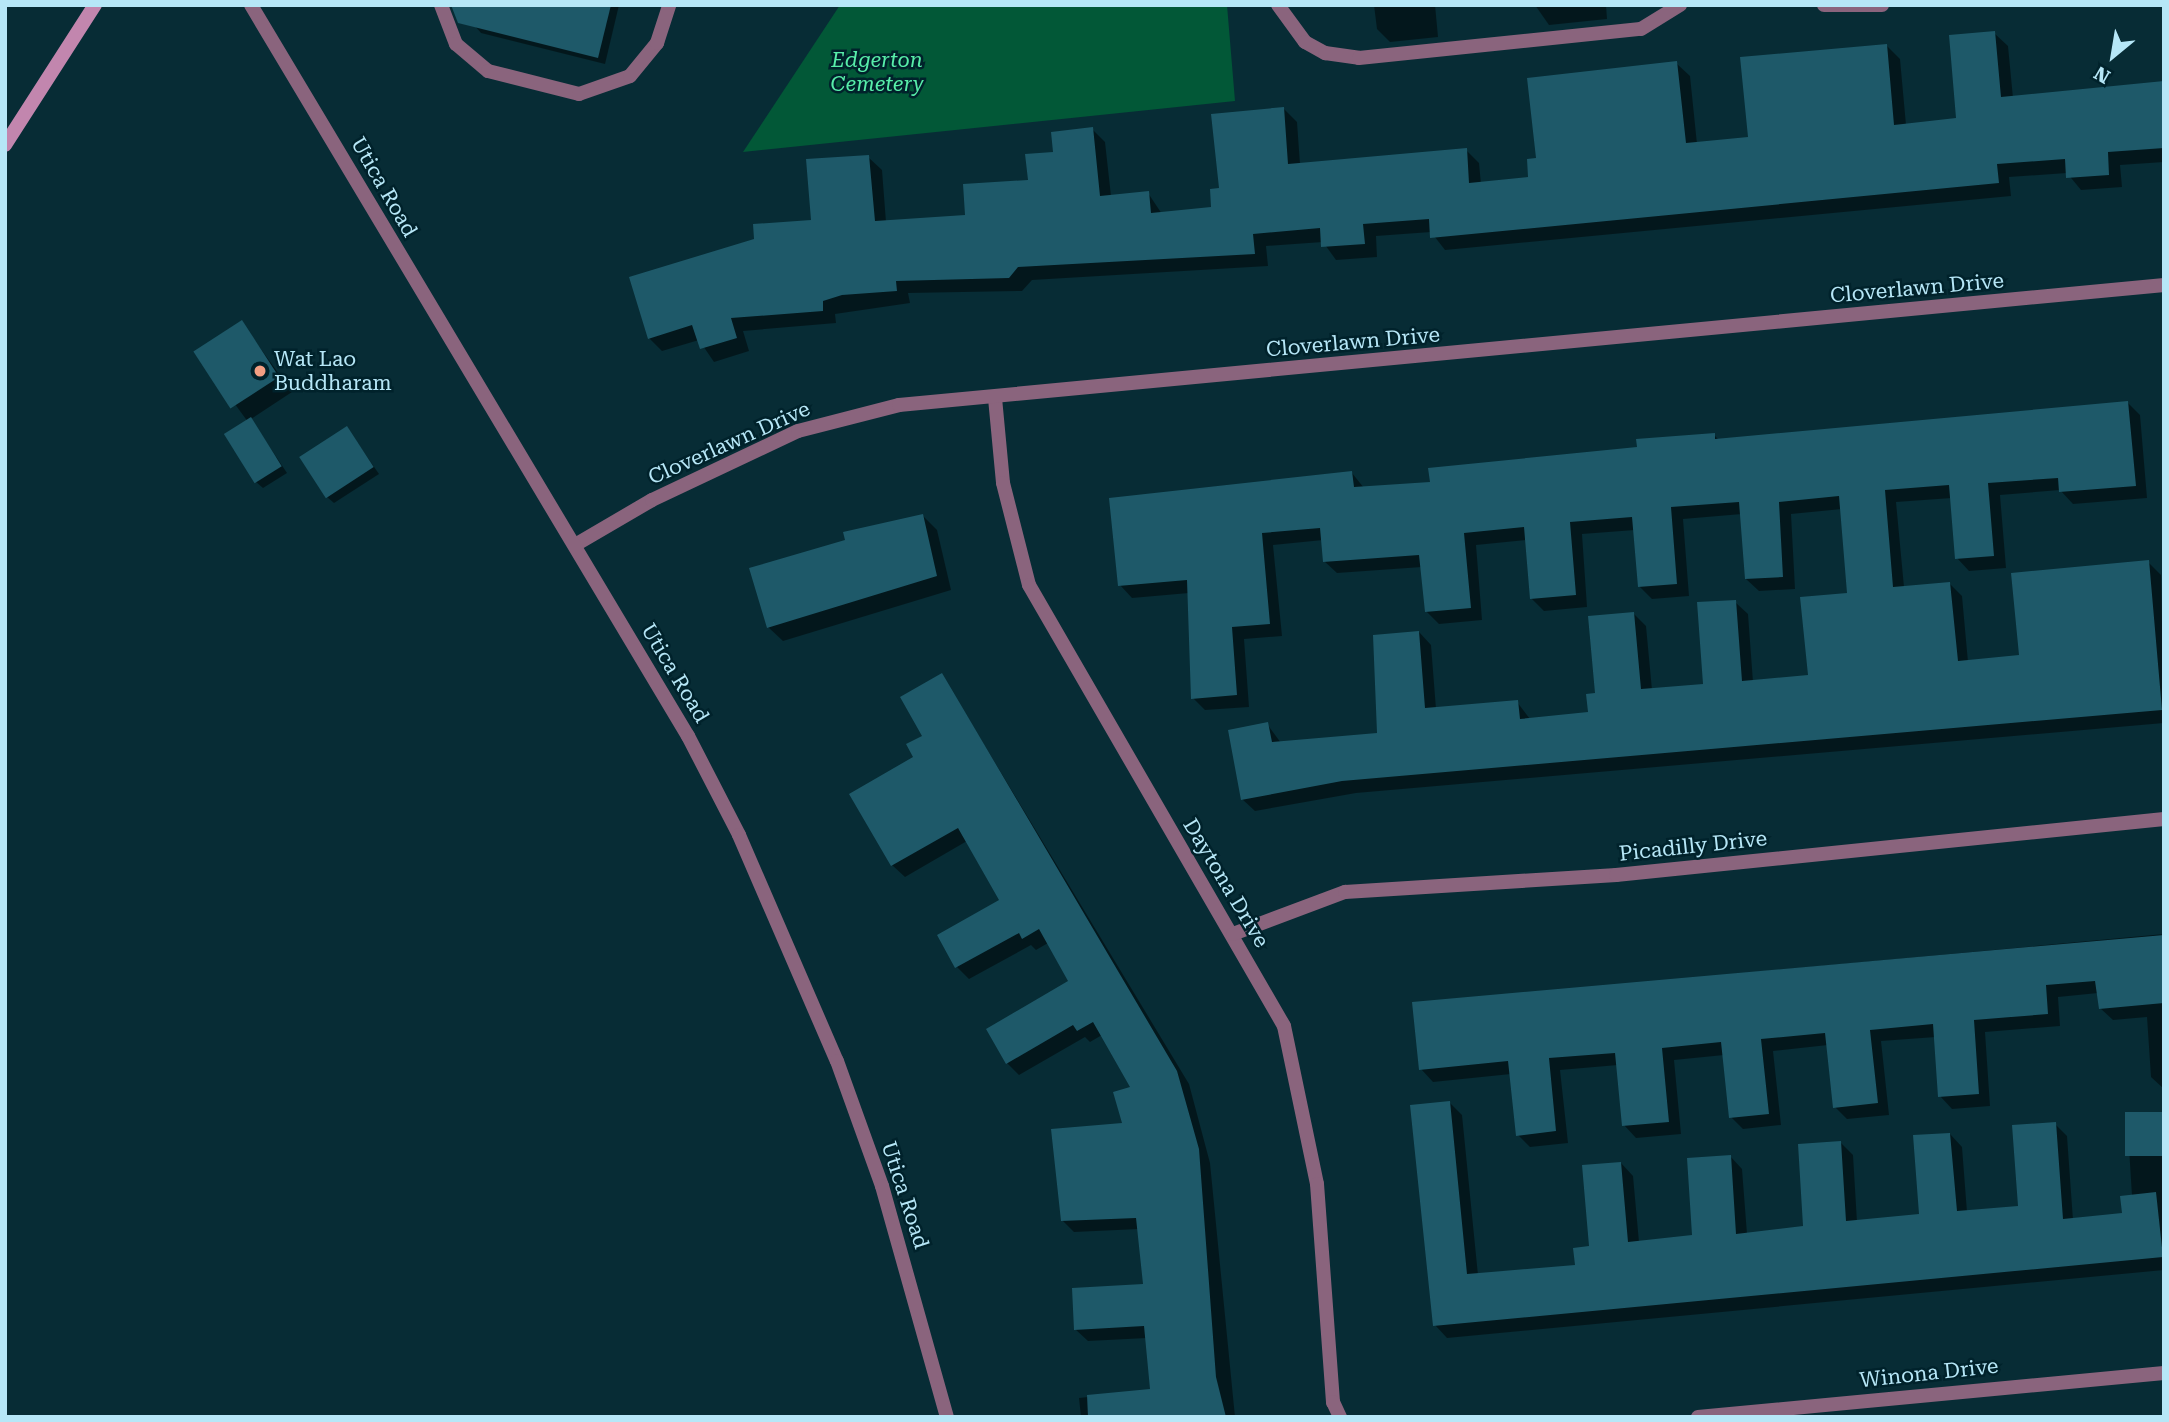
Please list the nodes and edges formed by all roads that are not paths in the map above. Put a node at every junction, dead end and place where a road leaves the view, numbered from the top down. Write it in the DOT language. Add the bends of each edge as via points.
graph roads {
  1 [pos="95,5"];
  2 [pos="251,5"];
  3 [pos="441,5"];
  4 [pos="669,5"];
  5 [pos="1278,5"];
  6 [pos="1680,5"];
  7 [pos="1824,5"];
  8 [pos="1882,5"];
  9 [pos="5,145"];
  10 [pos="2164,285"];
  11 [pos="995,398"];
  12 [pos="575,545"];
  13 [pos="2164,819"];
  14 [pos="1233,934"];
  15 [pos="2164,1373"];
  16 [pos="947,1417"];
  17 [pos="1339,1417"];
  18 [pos="1698,1417"];
  1 -- 9 [label="main road"];
  2 -- 12 [label="street, Utica Road"];
  3 -- 4 [label="street" via="456,44 488,71 579,94 630,76 657,43"];
  5 -- 6 [label="street" via="1305,42 1325,54 1359,58 1641,29"];
  7 -- 8 [label="street"];
  10 -- 11 [label="street, Cloverlawn Drive"];
  11 -- 12 [label="street, Cloverlawn Drive" via="899,405 798,431 652,500"];
  11 -- 14 [label="street, Daytona Drive" via="1003,483 1029,585"];
  12 -- 16 [label="street, Utica Road" via="688,736 782,927 882,1186"];
  13 -- 14 [label="street, Picadilly Drive" via="1616,875 1345,892"];
  14 -- 17 [label="street, Daytona Drive" via="1284,1026 1302,1090"];
  15 -- 18 [label="street, Winona Drive"];
}
